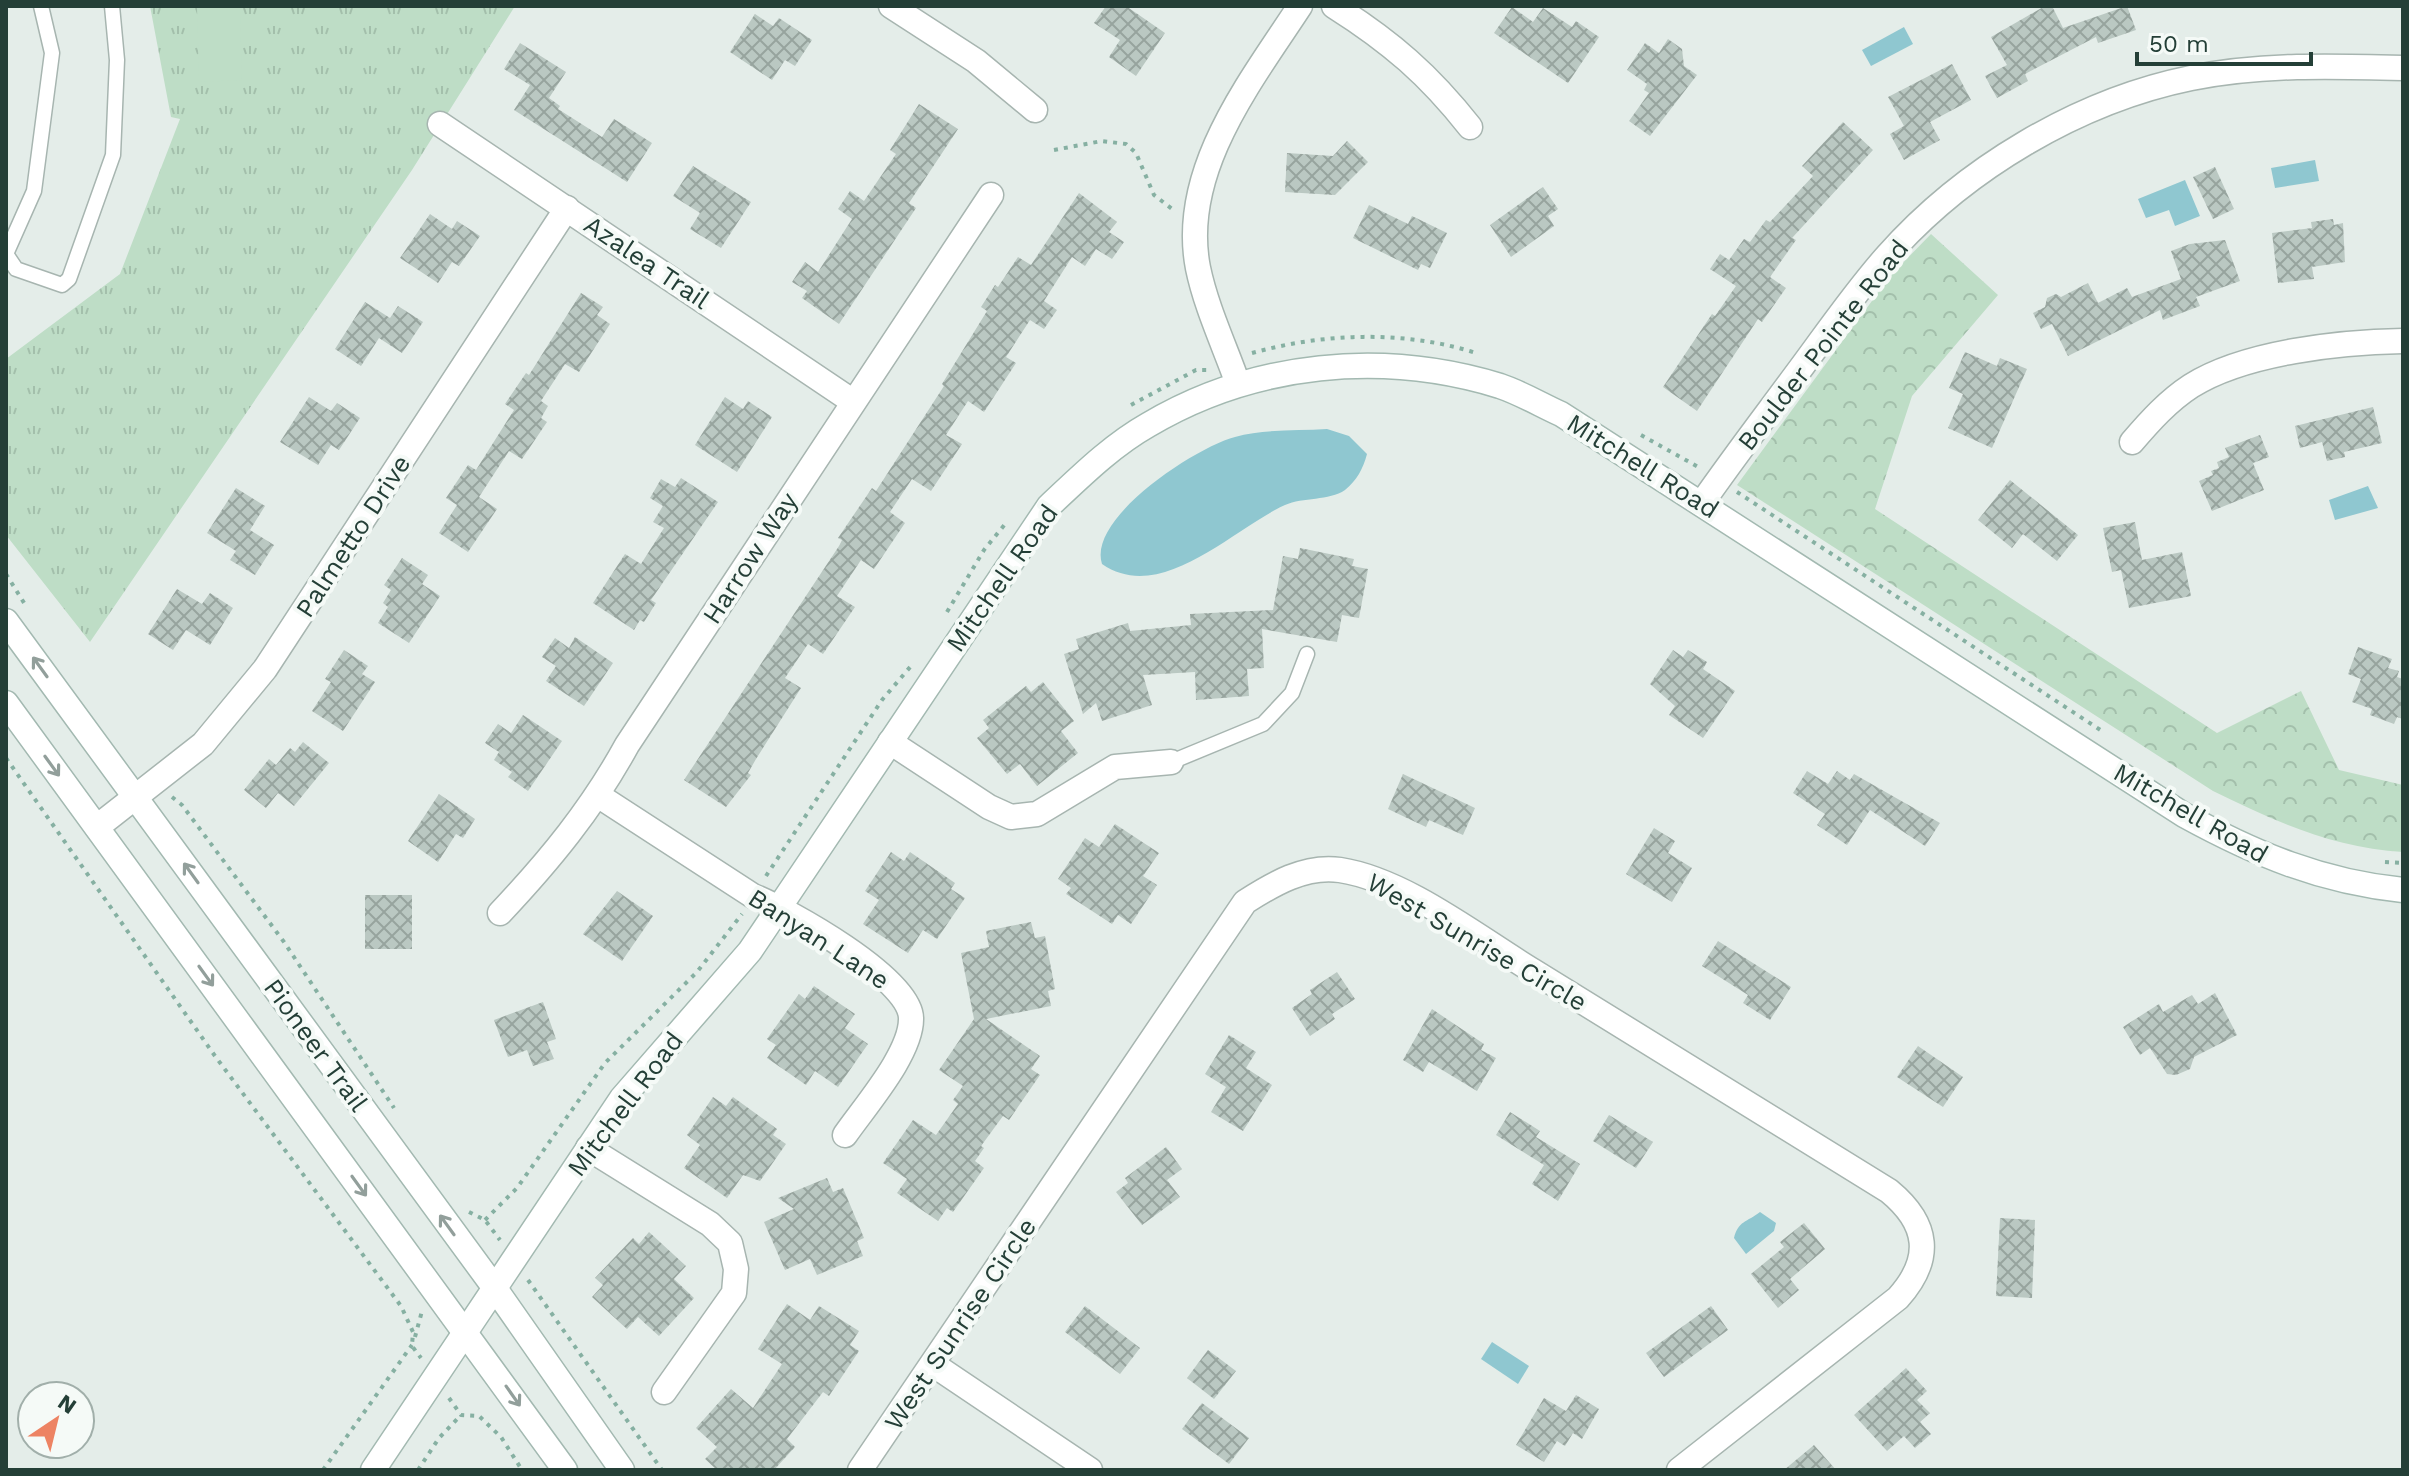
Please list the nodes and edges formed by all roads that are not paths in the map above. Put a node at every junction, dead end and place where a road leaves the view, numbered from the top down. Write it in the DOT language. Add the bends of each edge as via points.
graph roads {
  1 [pos="41,6"];
  2 [pos="112,6"];
  3 [pos="891,6"];
  4 [pos="1300,6"];
  5 [pos="1334,6"];
  6 [pos="2403,68"];
  7 [pos="1035,110"];
  8 [pos="440,124"];
  9 [pos="1470,127"];
  10 [pos="991,195"];
  11 [pos="567,208"];
  12 [pos="2403,341"];
  13 [pos="1235,376"];
  14 [pos="852,401"];
  15 [pos="2132,442"];
  16 [pos="1702,503"];
  17 [pos="6,621"];
  18 [pos="1307,654"];
  19 [pos="6,703"];
  20 [pos="890,742"];
  21 [pos="1171,762"];
  22 [pos="144,790"];
  23 [pos="599,796"];
  24 [pos="97,827"];
  25 [pos="2403,890"];
  26 [pos="779,906"];
  27 [pos="500,913"];
  28 [pos="845,1135"];
  29 [pos="588,1148"];
  30 [pos="494,1287"];
  31 [pos="466,1334"];
  32 [pos="934,1365"];
  33 [pos="664,1392"];
  34 [pos="373,1470"];
  35 [pos="565,1470"];
  36 [pos="622,1470"];
  37 [pos="860,1470"];
  38 [pos="1090,1470"];
  39 [pos="1679,1470"];
  1 -- 2 [label="lane" via="52,53 34,191 6,254 16,269 62,285 69,279 113,155 117,60"];
  3 -- 7 [label="street" via="976,61"];
  4 -- 13 [label="street" via="1226,119 1201,195 1198,268"];
  5 -- 9 [label="street" via="1395,46 1435,83"];
  6 -- 16 [label="street, Boulder Pointe Road" via="2261,68 2190,78 2058,125 1997,161 1888,254"];
  8 -- 11 [label="street, Azalea Trail"];
  10 -- 14 [label="street, Harrow Way"];
  11 -- 14 [label="street, Azalea Trail"];
  11 -- 22 [label="street, Palmetto Drive" via="265,669 203,744"];
  12 -- 15 [label="street" via="2293,351 2232,369 2193,385 2160,410"];
  13 -- 16 [label="street, Mitchell Road" via="1335,365 1400,367 1501,387 1561,414"];
  13 -- 20 [label="street, Mitchell Road" via="1147,425 1049,506"];
  14 -- 23 [label="street, Harrow Way"];
  16 -- 25 [label="street, Mitchell Road" via="2184,815 2247,850 2306,872"];
  22 -- 17 [label="street, Pioneer Trail, one-way"];
  18 -- 21 [label="lane" via="1292,693 1263,724"];
  19 -- 24 [label="street, Pioneer Trail, one-way"];
  20 -- 21 [label="street" via="1011,817 1037,814 1115,767"];
  20 -- 26 [label="street, Mitchell Road"];
  22 -- 24 [label="street, Palmetto Drive"];
  30 -- 22 [label="street, Pioneer Trail, one-way"];
  23 -- 26 [label="street, Banyan Lane" via="753,896"];
  23 -- 27 [label="street, Harrow Way"];
  24 -- 31 [label="street, Pioneer Trail, one-way"];
  26 -- 28 [label="street, Banyan Lane" via="885,977 912,1015 904,1049"];
  26 -- 29 [label="street, Mitchell Road" via="750,951 645,1069"];
  29 -- 30 [label="street, Mitchell Road"];
  29 -- 33 [label="street" via="710,1224 730,1243 734,1293"];
  30 -- 31 [label="street, Mitchell Road"];
  30 -- 36 [label="street, Pioneer Trail"];
  31 -- 34 [label="street, Mitchell Road"];
  31 -- 35 [label="street, Pioneer Trail, one-way"];
  32 -- 37 [label="street, West Sunrise Circle"];
  32 -- 38 [label="street"];
  32 -- 39 [label="street, West Sunrise Circle" via="1245,902 1305,872 1337,870 1370,877 1452,922 1889,1191 1919,1225 1920,1267 1898,1298"];
}
